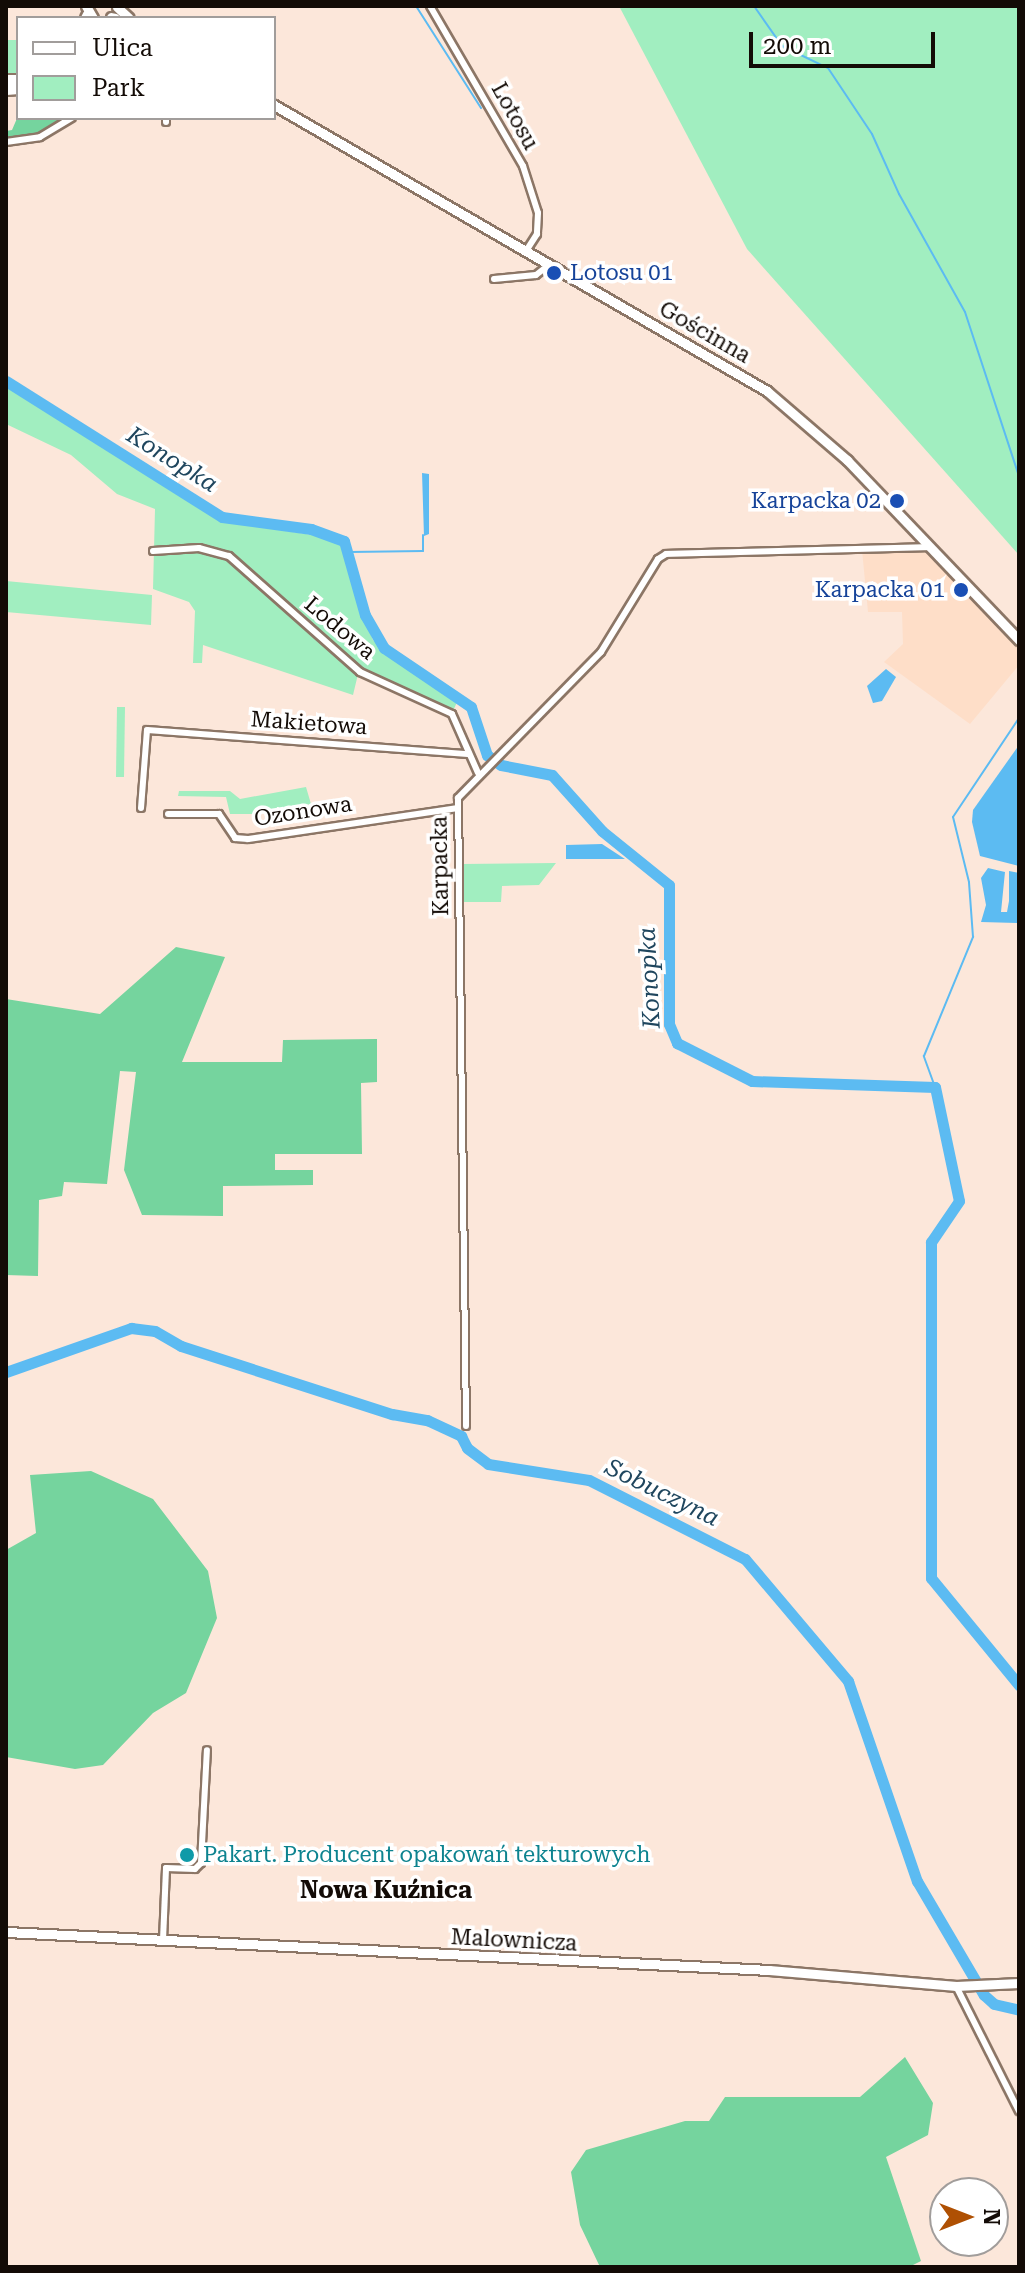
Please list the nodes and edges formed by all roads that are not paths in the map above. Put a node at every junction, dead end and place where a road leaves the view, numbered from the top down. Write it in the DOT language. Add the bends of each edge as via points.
graph roads {
  1 [pos="430,6"];
  2 [pos="276,106"];
  3 [pos="69,120"];
  4 [pos="6,142"];
  5 [pos="526,251"];
  6 [pos="550,264"];
  7 [pos="494,279"];
  8 [pos="930,547"];
  9 [pos="153,551"];
  10 [pos="1019,640"];
  11 [pos="468,754"];
  12 [pos="478,773"];
  13 [pos="141,808"];
  14 [pos="457,808"];
  15 [pos="168,814"];
  16 [pos="466,1426"];
  17 [pos="207,1750"];
  18 [pos="6,1932"];
  19 [pos="163,1940"];
  20 [pos="1019,1983"];
  21 [pos="956,1986"];
  22 [pos="1019,2111"];
  1 -- 5 [label="street, Lotosu" via="523,166 538,213 537,234"];
  2 -- 5 [label="street, Gościnna"];
  3 -- 4 [label="street" via="40,137"];
  5 -- 6 [label="street, Gościnna"];
  6 -- 7 [label="street" via="536,275"];
  6 -- 8 [label="street, Gościnna" via="767,391 827,440"];
  8 -- 10 [label="street, Gościnna"];
  8 -- 12 [label="street, Karpacka" via="666,554 601,652"];
  9 -- 11 [label="street, Lodowa" via="199,548 229,556 360,672 452,714"];
  11 -- 12 [label="street, Lodowa"];
  11 -- 13 [label="street, Makietowa" via="147,730"];
  12 -- 14 [label="street, Karpacka" via="461,792"];
  14 -- 15 [label="street, Ozonowa" via="248,839 235,838 219,814"];
  14 -- 16 [label="street, Karpacka"];
  17 -- 19 [label="street" via="201,1863 195,1869 166,1868"];
  18 -- 19 [label="street, Malownicza"];
  19 -- 21 [label="street, Malownicza" via="769,1970"];
  20 -- 21 [label="street, Malownicza"];
  21 -- 22 [label="street"];
}
